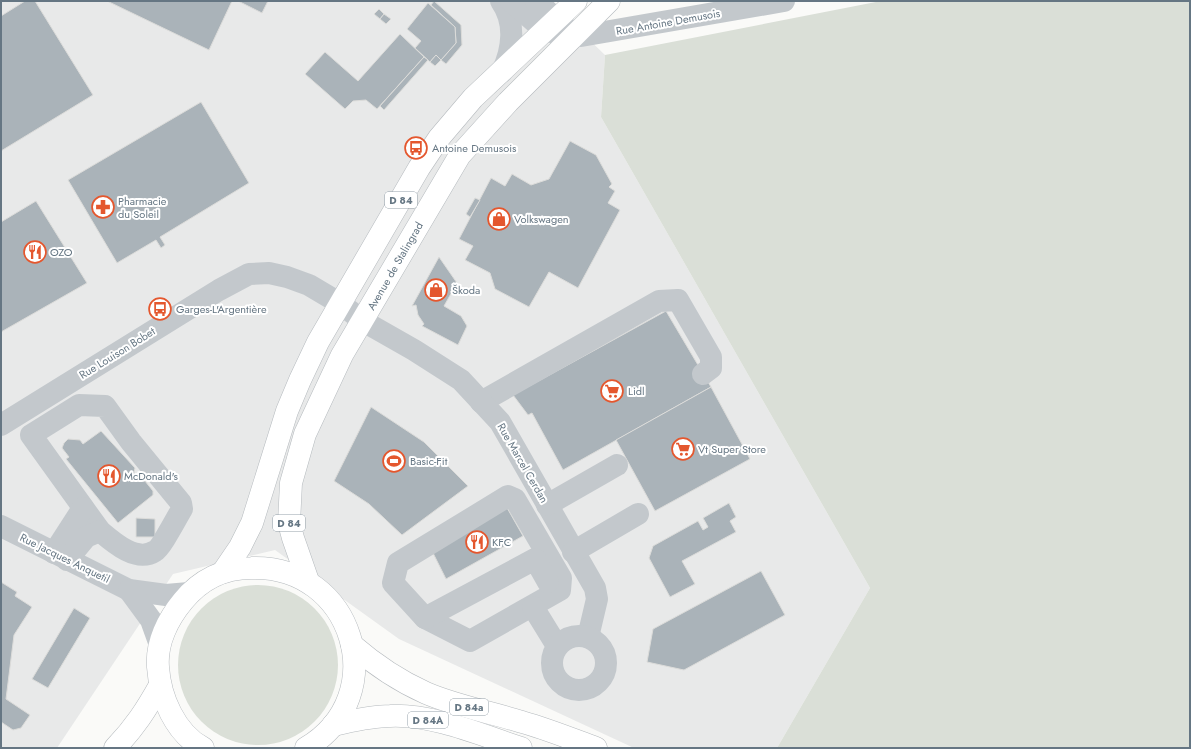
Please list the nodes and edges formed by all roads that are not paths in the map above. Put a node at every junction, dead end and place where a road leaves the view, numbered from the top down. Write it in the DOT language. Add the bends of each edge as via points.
graph roads {
  1 [pos="501,1"];
  2 [pos="511,1"];
  3 [pos="536,1"];
  4 [pos="576,1"];
  5 [pos="609,1"];
  6 [pos="784,1"];
  7 [pos="551,25"];
  8 [pos="575,35"];
  9 [pos="502,72"];
  10 [pos="341,304"];
  11 [pos="363,321"];
  12 [pos="703,374"];
  13 [pos="481,402"];
  14 [pos="1,425"];
  15 [pos="617,465"];
  16 [pos="547,505"];
  17 [pos="83,508"];
  18 [pos="638,514"];
  19 [pos="1,526"];
  20 [pos="100,531"];
  21 [pos="573,552"];
  22 [pos="61,557"];
  23 [pos="223,572"];
  24 [pos="308,581"];
  25 [pos="129,590"];
  26 [pos="189,592"];
  27 [pos="555,593"];
  28 [pos="533,606"];
  29 [pos="425,618"];
  30 [pos="588,637"];
  31 [pos="160,645"];
  32 [pos="352,645"];
  33 [pos="557,646"];
  34 [pos="160,684"];
  35 [pos="333,725"];
  36 [pos="115,748"];
  37 [pos="200,748"];
  38 [pos="306,748"];
  39 [pos="521,748"];
  40 [pos="596,748"];
  1 -- 9 [label="street" via="508,11 512,35"];
  2 -- 7 [label="street"];
  3 -- 7 [label="street"];
  4 -- 7 [label="main road, D 84"];
  5 -- 8 [label="main road, Avenue de Stalingrad / D 84"];
  6 -- 8 [label="street, Rue Antoine Demusois" via="631,29"];
  7 -- 8 [label="street, Rue Antoine Demusois"];
  7 -- 9 [label="main road, D 84"];
  8 -- 11 [label="main road, Avenue de Stalingrad / D 84" via="460,154"];
  9 -- 10 [label="main road, D 84" via="453,121 432,148"];
  10 -- 11 [label="street, Rue Louison Bobet"];
  10 -- 14 [label="street, Rue Louison Bobet" via="309,285 287,277 269,273 249,274"];
  10 -- 23 [label="main road, D 84" via="318,342 300,380 287,411 252,523"];
  11 -- 13 [label="street, Rue Marcel Cerdan" via="461,380"];
  11 -- 24 [label="main road, Avenue de Stalingrad / D 84" via="342,355 305,434 291,483 289,523"];
  12 -- 13 [label="street" via="712,368 711,357 678,300 659,301"];
  13 -- 16 [label="street, Rue Marcel Cerdan" via="500,422"];
  15 -- 16 [label="street"];
  16 -- 21 [label="street, Rue Marcel Cerdan"];
  17 -- 20 [label="street"];
  17 -- 20 [label="street" via="31,435 79,405 105,406 182,503 182,509 156,551 143,556 117,544"];
  17 -- 22 [label="street"];
  18 -- 21 [label="street"];
  19 -- 22 [label="street, Rue Jacques Anquetil"];
  20 -- 22 [label="street" via="86,537"];
  21 -- 30 [label="street, Rue Marcel Cerdan" via="595,588 597,599"];
  22 -- 25 [label="street, Rue Jacques Anquetil"];
  23 -- 24 [label="main road" via="265,567 288,572"];
  23 -- 26 [label="main road" via="202,582"];
  24 -- 32 [label="main road" via="337,609"];
  25 -- 26 [label="street, Rue Jacques Anquetil" via="166,595"];
  25 -- 31 [label="street, Rue Jacques Anquetil" via="151,620"];
  26 -- 31 [label="main road" via="170,616"];
  27 -- 28 [label="street"];
  27 -- 29 [label="street" via="535,559"];
  27 -- 29 [label="street" via="560,590 561,578 515,499 508,496 398,562 393,583"];
  28 -- 29 [label="street" via="470,640"];
  28 -- 33 [label="street"];
  30 -- 33 [label="street" via="571,637"];
  30 -- 33 [label="street" via="602,648 606,666 598,683 590,688 572,690 557,680 551,663"];
  31 -- 34 [label="main road"];
  32 -- 35 [label="main road" via="352,687 345,707"];
  32 -- 40 [label="main road, D 84a" via="398,679 425,693 523,722"];
  34 -- 36 [label="main road" via="144,714"];
  34 -- 37 [label="main road" via="166,704 176,721"];
  35 -- 38 [label="main road" via="317,742"];
  35 -- 39 [label="main road, D 84A" via="373,717 419,718 467,730"];
}
